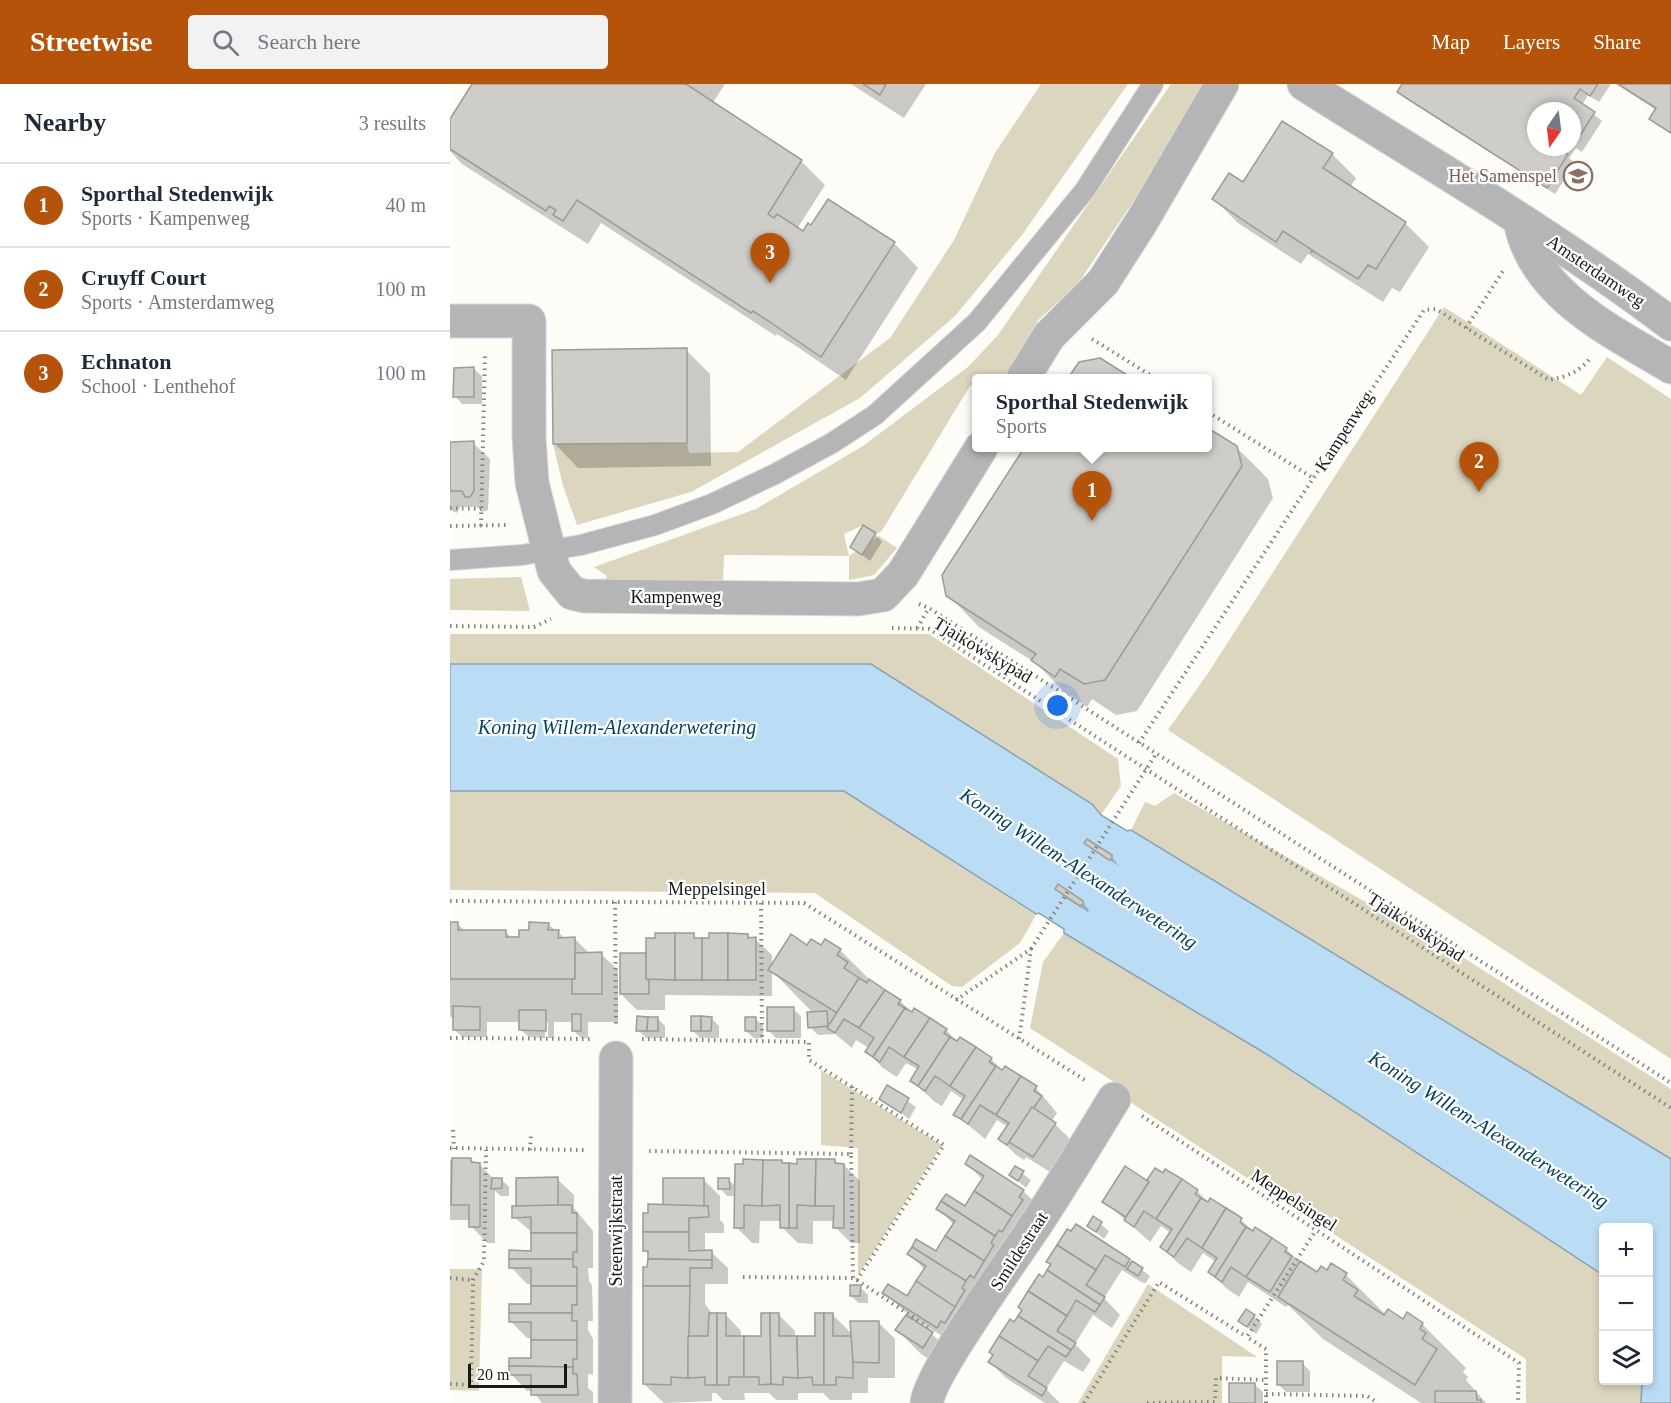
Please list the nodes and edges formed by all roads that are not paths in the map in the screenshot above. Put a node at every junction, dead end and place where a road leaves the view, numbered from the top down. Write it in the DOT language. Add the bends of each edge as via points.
graph roads {
  1 [pos="1153,84"];
  2 [pos="1222,84"];
  3 [pos="1304,84"];
  4 [pos="1521,230"];
  5 [pos="450,321"];
  6 [pos="1671,324"];
  7 [pos="1671,367"];
  8 [pos="1025,374"];
  9 [pos="978,452"];
  10 [pos="545,536"];
  11 [pos="450,560"];
  12 [pos="616,1049"];
  13 [pos="1114,1099"];
  14 [pos="615,1403"];
  15 [pos="927,1403"];
  1 -- 10 [label="lane" via="1085,190 977,322 874,415 785,469 712,504 655,525 581,545"];
  2 -- 8 [label="street" via="1103,282 1049,336"];
  3 -- 4 [label="street, Amsterdamweg"];
  4 -- 6 [label="street, Amsterdamweg" via="1636,297"];
  4 -- 7 [label="street, Amsterdamweg" via="1554,285 1586,316"];
  5 -- 10 [label="street" via="529,321 532,483"];
  9 -- 10 [label="street, Kampenweg" via="903,574 883,595 584,596 572,593 554,571"];
  10 -- 11 [label="lane" via="522,555"];
  12 -- 14 [label="street, Steenwijkstraat"];
  13 -- 15 [label="street, Smildestraat" via="927,1393"];
}
